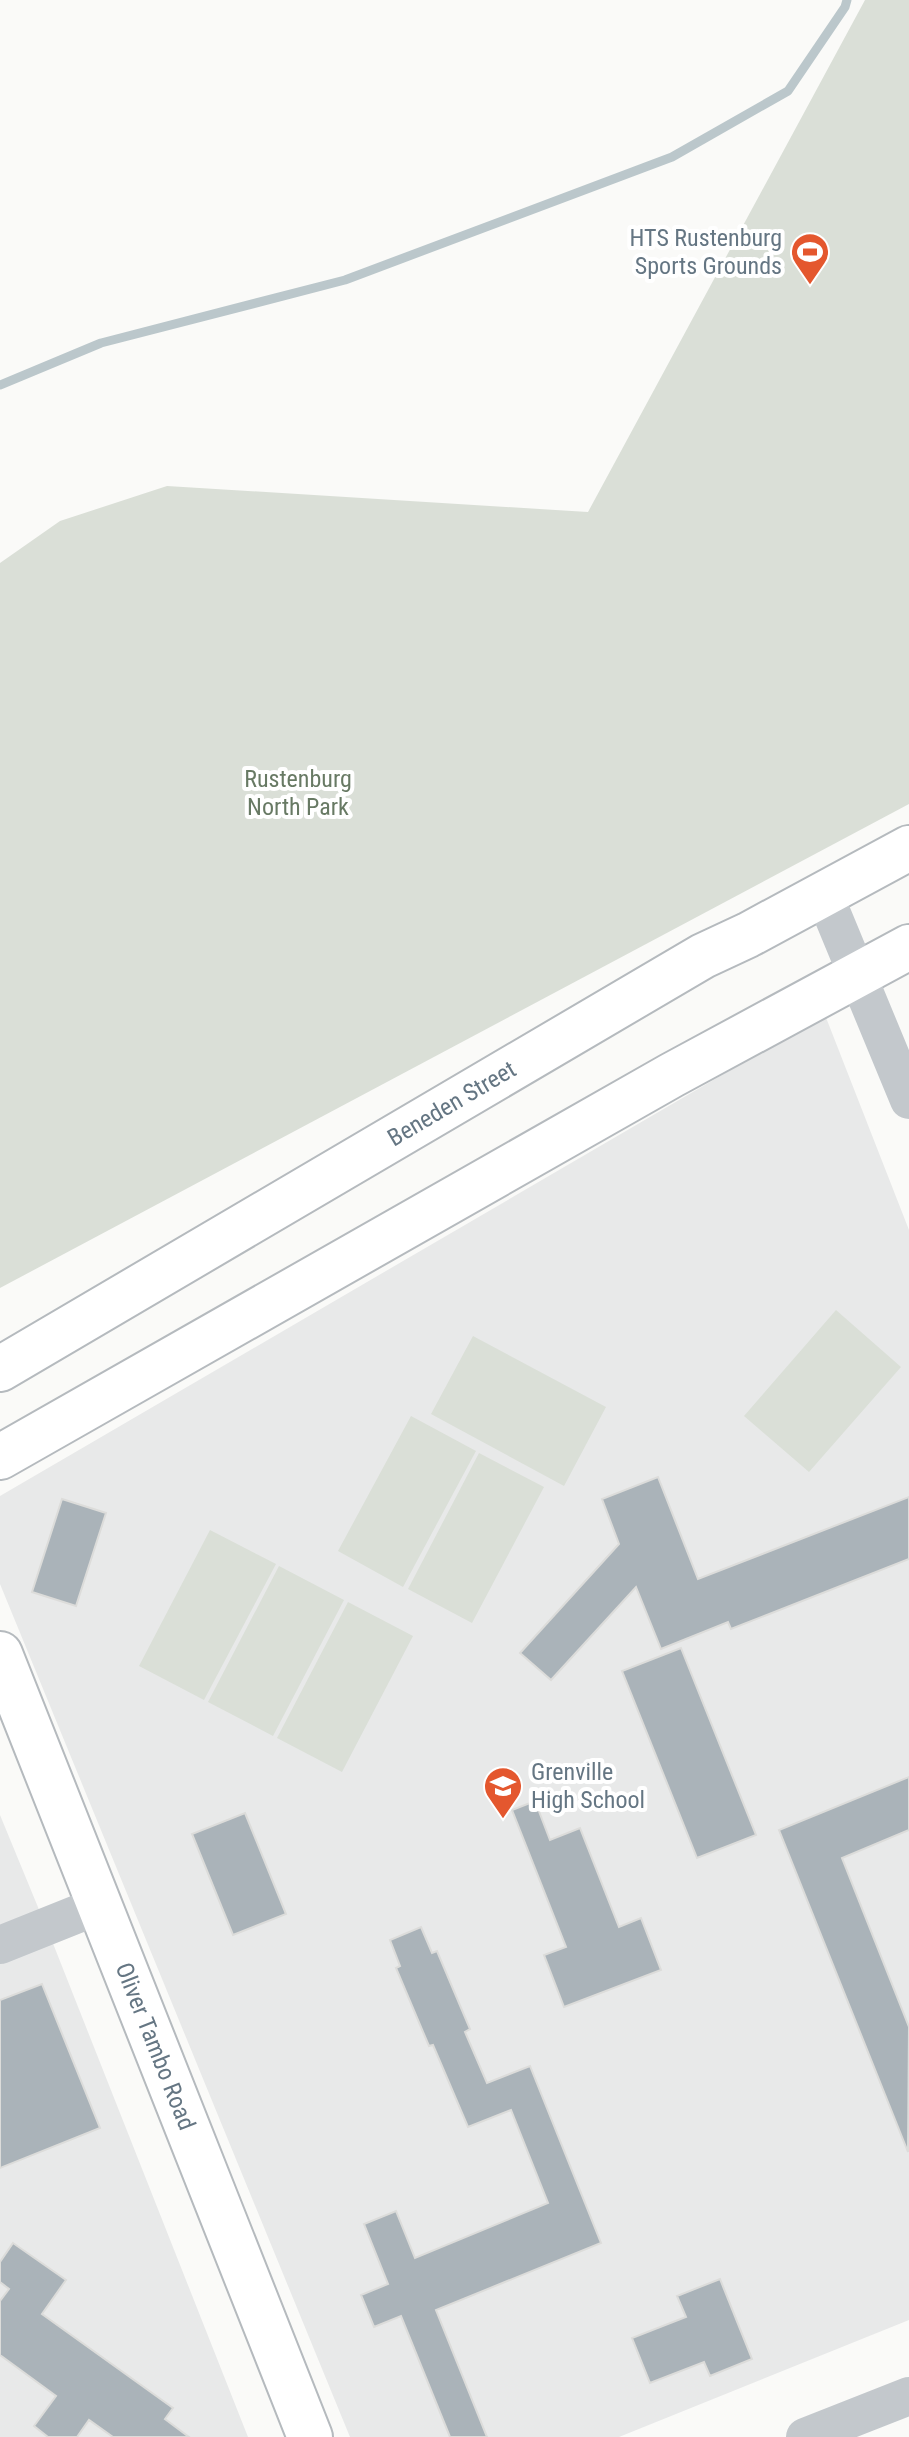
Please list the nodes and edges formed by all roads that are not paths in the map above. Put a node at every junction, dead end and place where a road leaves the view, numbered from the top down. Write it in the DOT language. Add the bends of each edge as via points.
graph roads {
  1 [pos="909,848"];
  2 [pos="823,892"];
  3 [pos="909,947"];
  4 [pos="858,974"];
  5 [pos="909,1100"];
  6 [pos="0,1369"];
  7 [pos="0,1457"];
  8 [pos="0,1654"];
  9 [pos="100,1905"];
  10 [pos="0,1945"];
  11 [pos="909,2396"];
  12 [pos="310,2437"];
  13 [pos="805,2437"];
  1 -- 2 [label="main road, Beneden Street"];
  2 -- 4 [label="street"];
  2 -- 6 [label="main road, Beneden Street" via="689,964"];
  3 -- 4 [label="main road"];
  4 -- 5 [label="street"];
  4 -- 7 [label="main road"];
  8 -- 9 [label="main road, Oliver Tambo Road"];
  9 -- 10 [label="street"];
  9 -- 12 [label="main road, Oliver Tambo Road"];
  11 -- 13 [label="street"];
}
